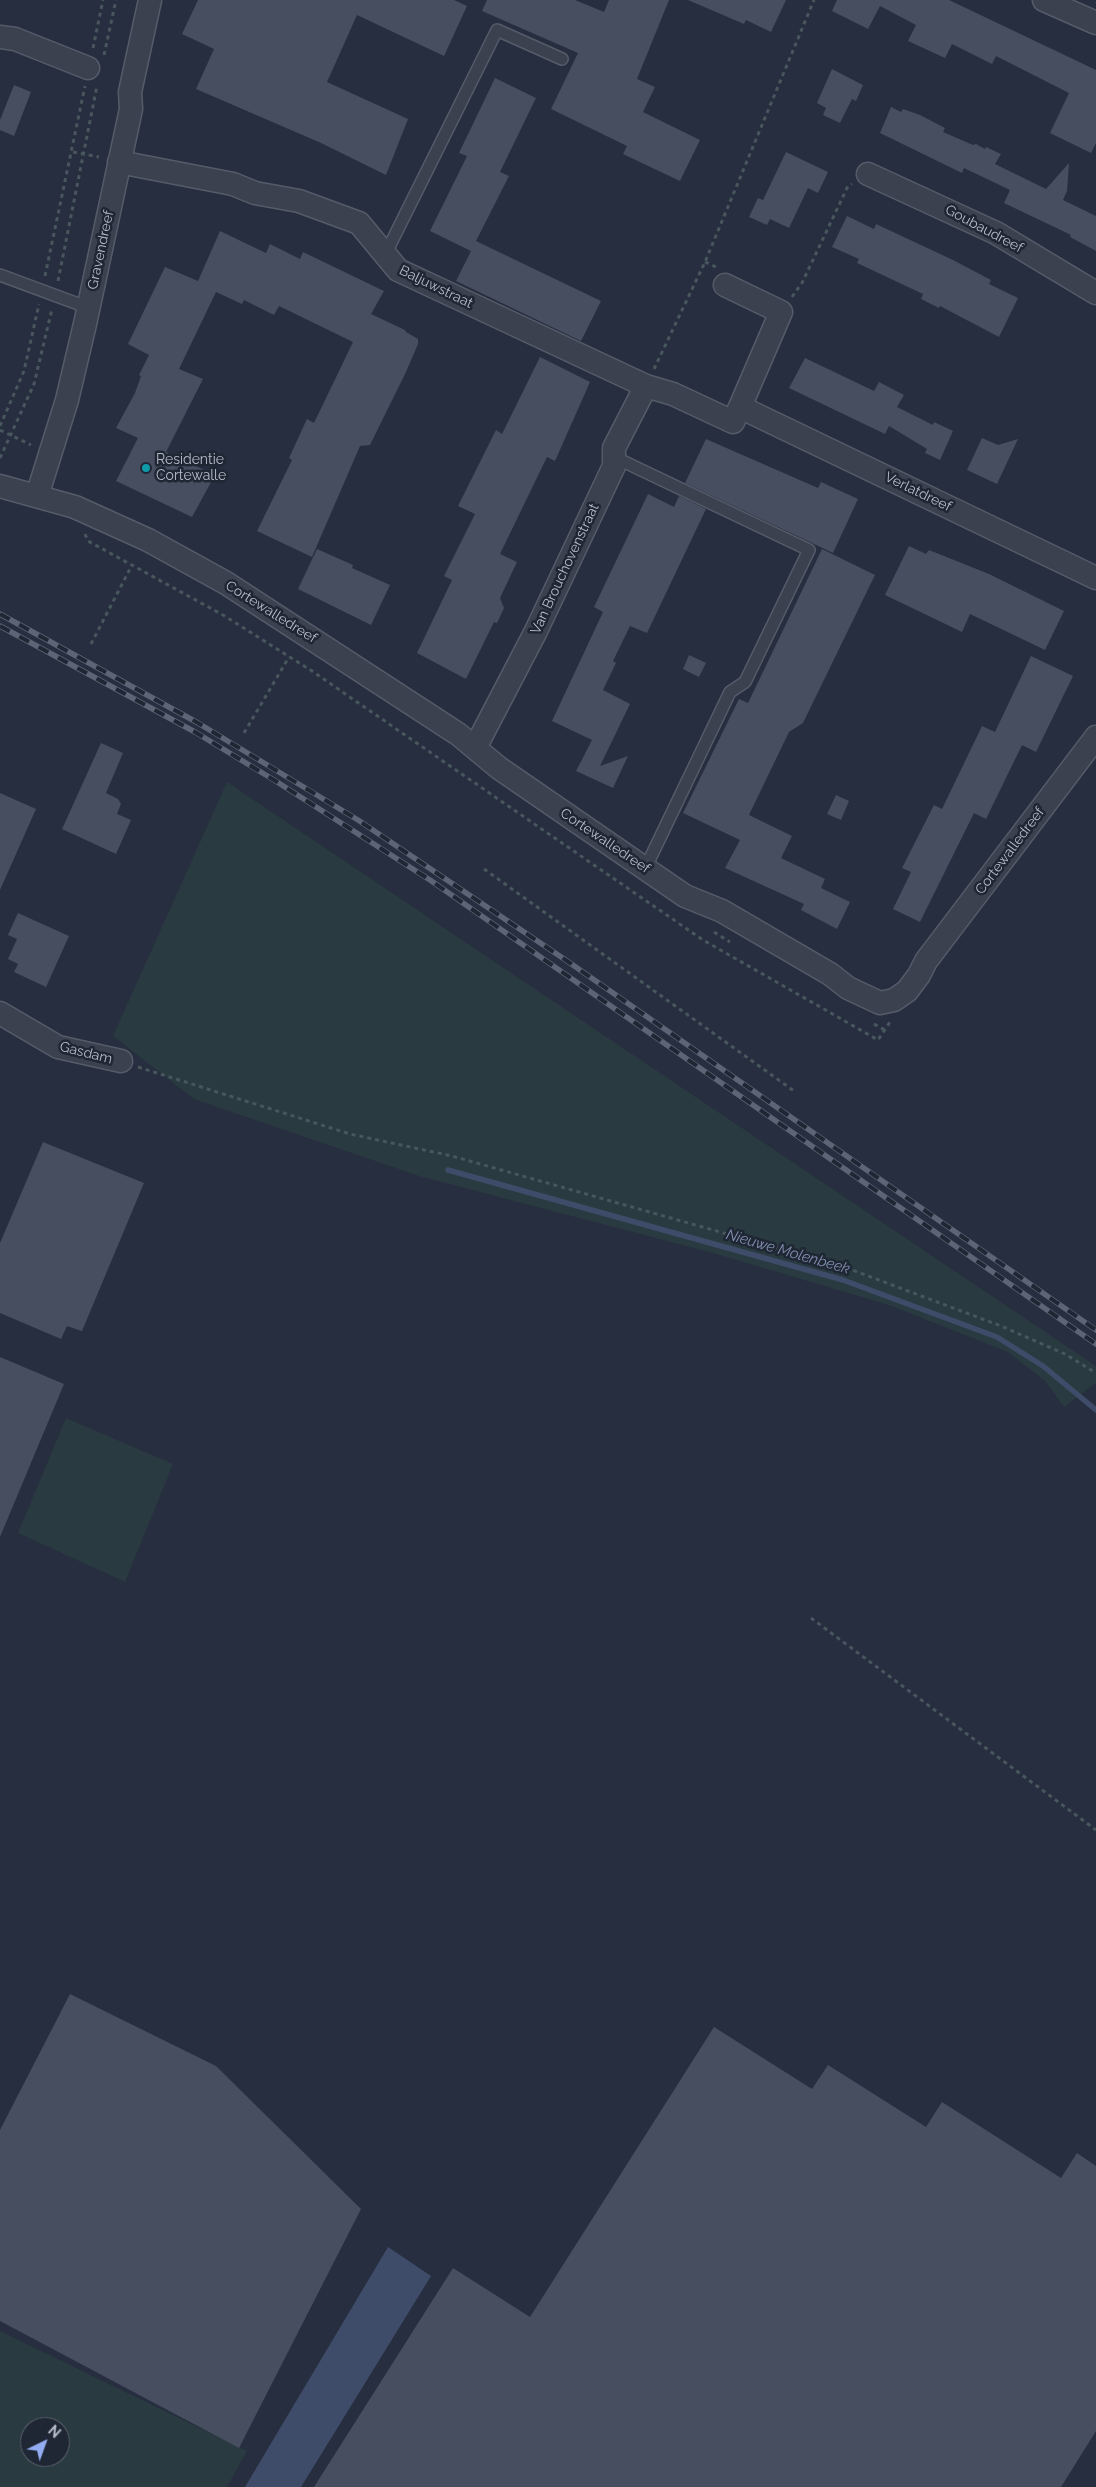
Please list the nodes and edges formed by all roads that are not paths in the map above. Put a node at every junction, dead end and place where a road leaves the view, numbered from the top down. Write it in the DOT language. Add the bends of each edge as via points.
graph roads {
  1 [pos="150,0"];
  2 [pos="1044,0"];
  3 [pos="1096,23"];
  4 [pos="0,37"];
  5 [pos="562,59"];
  6 [pos="96,72"];
  7 [pos="119,162"];
  8 [pos="868,174"];
  9 [pos="385,255"];
  10 [pos="0,275"];
  11 [pos="725,285"];
  12 [pos="1096,293"];
  13 [pos="89,308"];
  14 [pos="646,386"];
  15 [pos="740,407"];
  16 [pos="614,457"];
  17 [pos="0,486"];
  18 [pos="37,496"];
  19 [pos="1096,578"];
  20 [pos="1096,737"];
  21 [pos="475,748"];
  22 [pos="646,869"];
  23 [pos="0,1012"];
  24 [pos="121,1061"];
  1 -- 7 [label="street, Gravendreef"];
  2 -- 3 [label="street"];
  4 -- 6 [label="street"];
  5 -- 9 [label="lane" via="497,30"];
  7 -- 9 [label="street, Baljuwstraat" via="233,184 299,201 359,223"];
  7 -- 13 [label="street, Gravendreef"];
  8 -- 12 [label="street, Goubaudreef" via="996,233"];
  9 -- 14 [label="street, Baljuwstraat" via="398,270"];
  10 -- 13 [label="lane"];
  11 -- 15 [label="street" via="781,312"];
  13 -- 18 [label="street, Gravendreef" via="67,400"];
  14 -- 15 [label="street" via="673,394 733,422"];
  14 -- 16 [label="street, Van Brouchovenstraat" via="614,448"];
  15 -- 19 [label="street, Verlatdreef"];
  16 -- 21 [label="street, Van Brouchovenstraat" via="614,466 540,622"];
  16 -- 22 [label="lane" via="809,550 745,682 730,692"];
  17 -- 18 [label="street, Cortewalledreef"];
  18 -- 21 [label="street, Cortewalledreef" via="74,507 148,540 226,584"];
  20 -- 22 [label="street, Cortewalledreef" via="926,961 907,991 894,1000 880,1003 848,988 830,974 722,911 685,896"];
  21 -- 22 [label="street, Cortewalledreef"];
  23 -- 24 [label="street, Gasdam" via="58,1047"];
}
